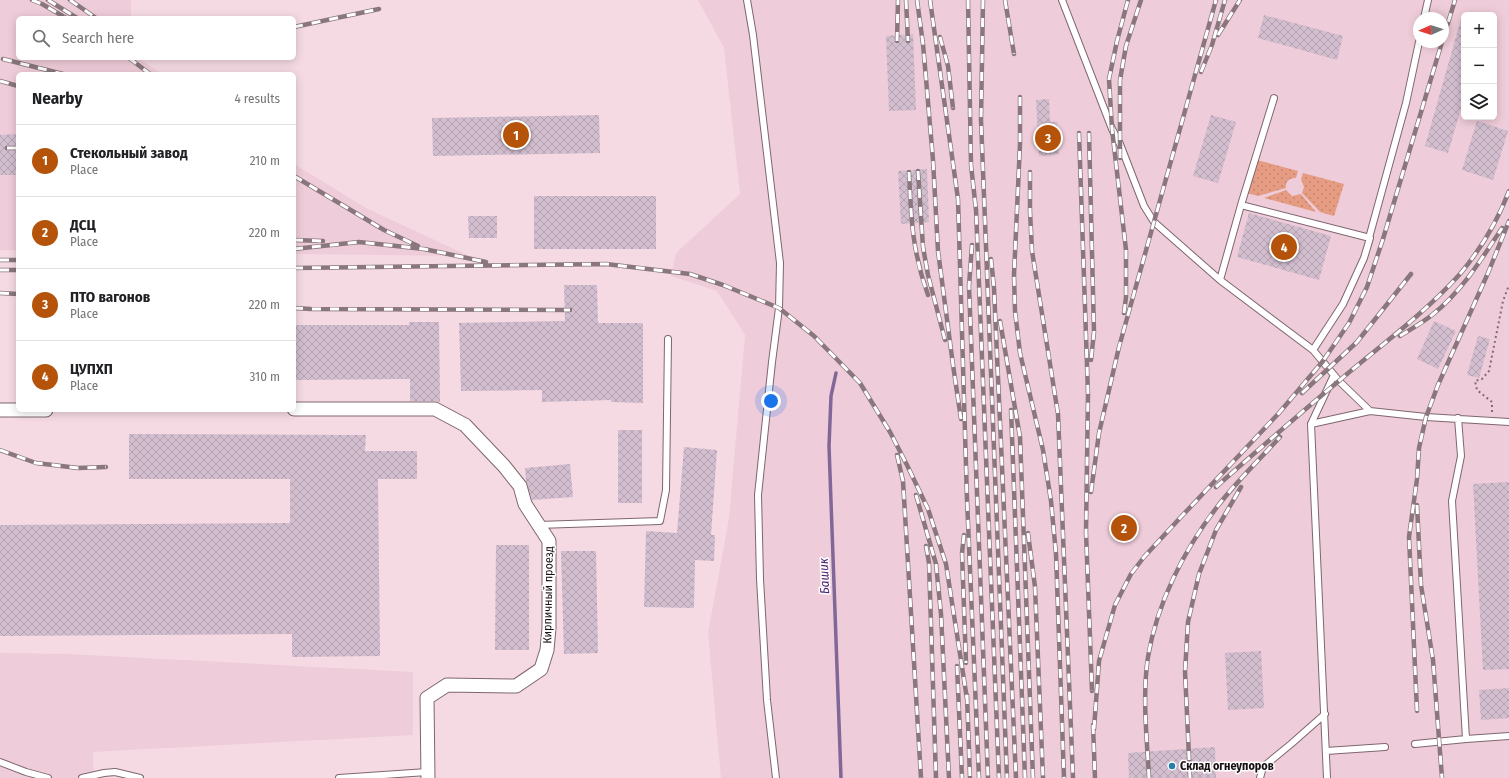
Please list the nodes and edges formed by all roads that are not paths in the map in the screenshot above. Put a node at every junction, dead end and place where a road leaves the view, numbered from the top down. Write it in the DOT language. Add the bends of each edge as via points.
graph roads {
  1 [pos="747,0"];
  2 [pos="1062,0"];
  3 [pos="1428,0"];
  4 [pos="1425,12"];
  5 [pos="1418,48"];
  6 [pos="1274,98"];
  7 [pos="1241,205"];
  8 [pos="1369,238"];
  9 [pos="1220,280"];
  10 [pos="668,339"];
  11 [pos="1313,350"];
  12 [pos="1334,375"];
  13 [pos="296,409"];
  14 [pos="0,410"];
  15 [pos="16,410"];
  16 [pos="1370,411"];
  17 [pos="1458,418"];
  18 [pos="1509,422"];
  19 [pos="1311,424"];
  20 [pos="538,525"];
  21 [pos="1324,714"];
  22 [pos="1509,736"];
  23 [pos="1466,739"];
  24 [pos="1415,744"];
  25 [pos="1385,746"];
  26 [pos="1326,751"];
  27 [pos="0,762"];
  28 [pos="427,775"];
  29 [pos="48,778"];
  30 [pos="82,778"];
  31 [pos="140,778"];
  32 [pos="339,778"];
  33 [pos="776,778"];
  34 [pos="1260,778"];
  35 [pos="1327,778"];
  1 -- 33 [label="lane" via="780,263 779,308 758,495 767,700"];
  2 -- 9 [label="lane" via="1144,206 1154,222"];
  3 -- 4 [label="lane"];
  5 -- 8 [label="lane" via="1406,103"];
  6 -- 7 [label="lane"];
  7 -- 8 [label="lane"];
  7 -- 9 [label="lane"];
  8 -- 11 [label="lane" via="1364,258 1343,304"];
  9 -- 11 [label="lane"];
  10 -- 20 [label="lane" via="666,490 660,521"];
  11 -- 12 [label="lane"];
  12 -- 16 [label="lane"];
  12 -- 19 [label="lane"];
  13 -- 20 [label="street, Кирпичный проезд" via="435,409 466,425 504,466 520,486 525,504"];
  14 -- 15 [label="street"];
  16 -- 17 [label="lane"];
  16 -- 19 [label="lane"];
  17 -- 18 [label="lane"];
  17 -- 23 [label="lane" via="1461,456 1452,501"];
  19 -- 21 [label="lane"];
  20 -- 28 [label="street, Кирпичный проезд" via="549,541 550,628 541,670 516,686 447,685 427,698"];
  21 -- 26 [label="lane"];
  21 -- 34 [label="lane" via="1263,767"];
  22 -- 23 [label="lane"];
  23 -- 24 [label="lane"];
  25 -- 26 [label="lane"];
  26 -- 35 [label="lane"];
  27 -- 29 [label="lane"];
  28 -- 32 [label="lane"];
  30 -- 31 [label="lane" via="116,772"];
}
